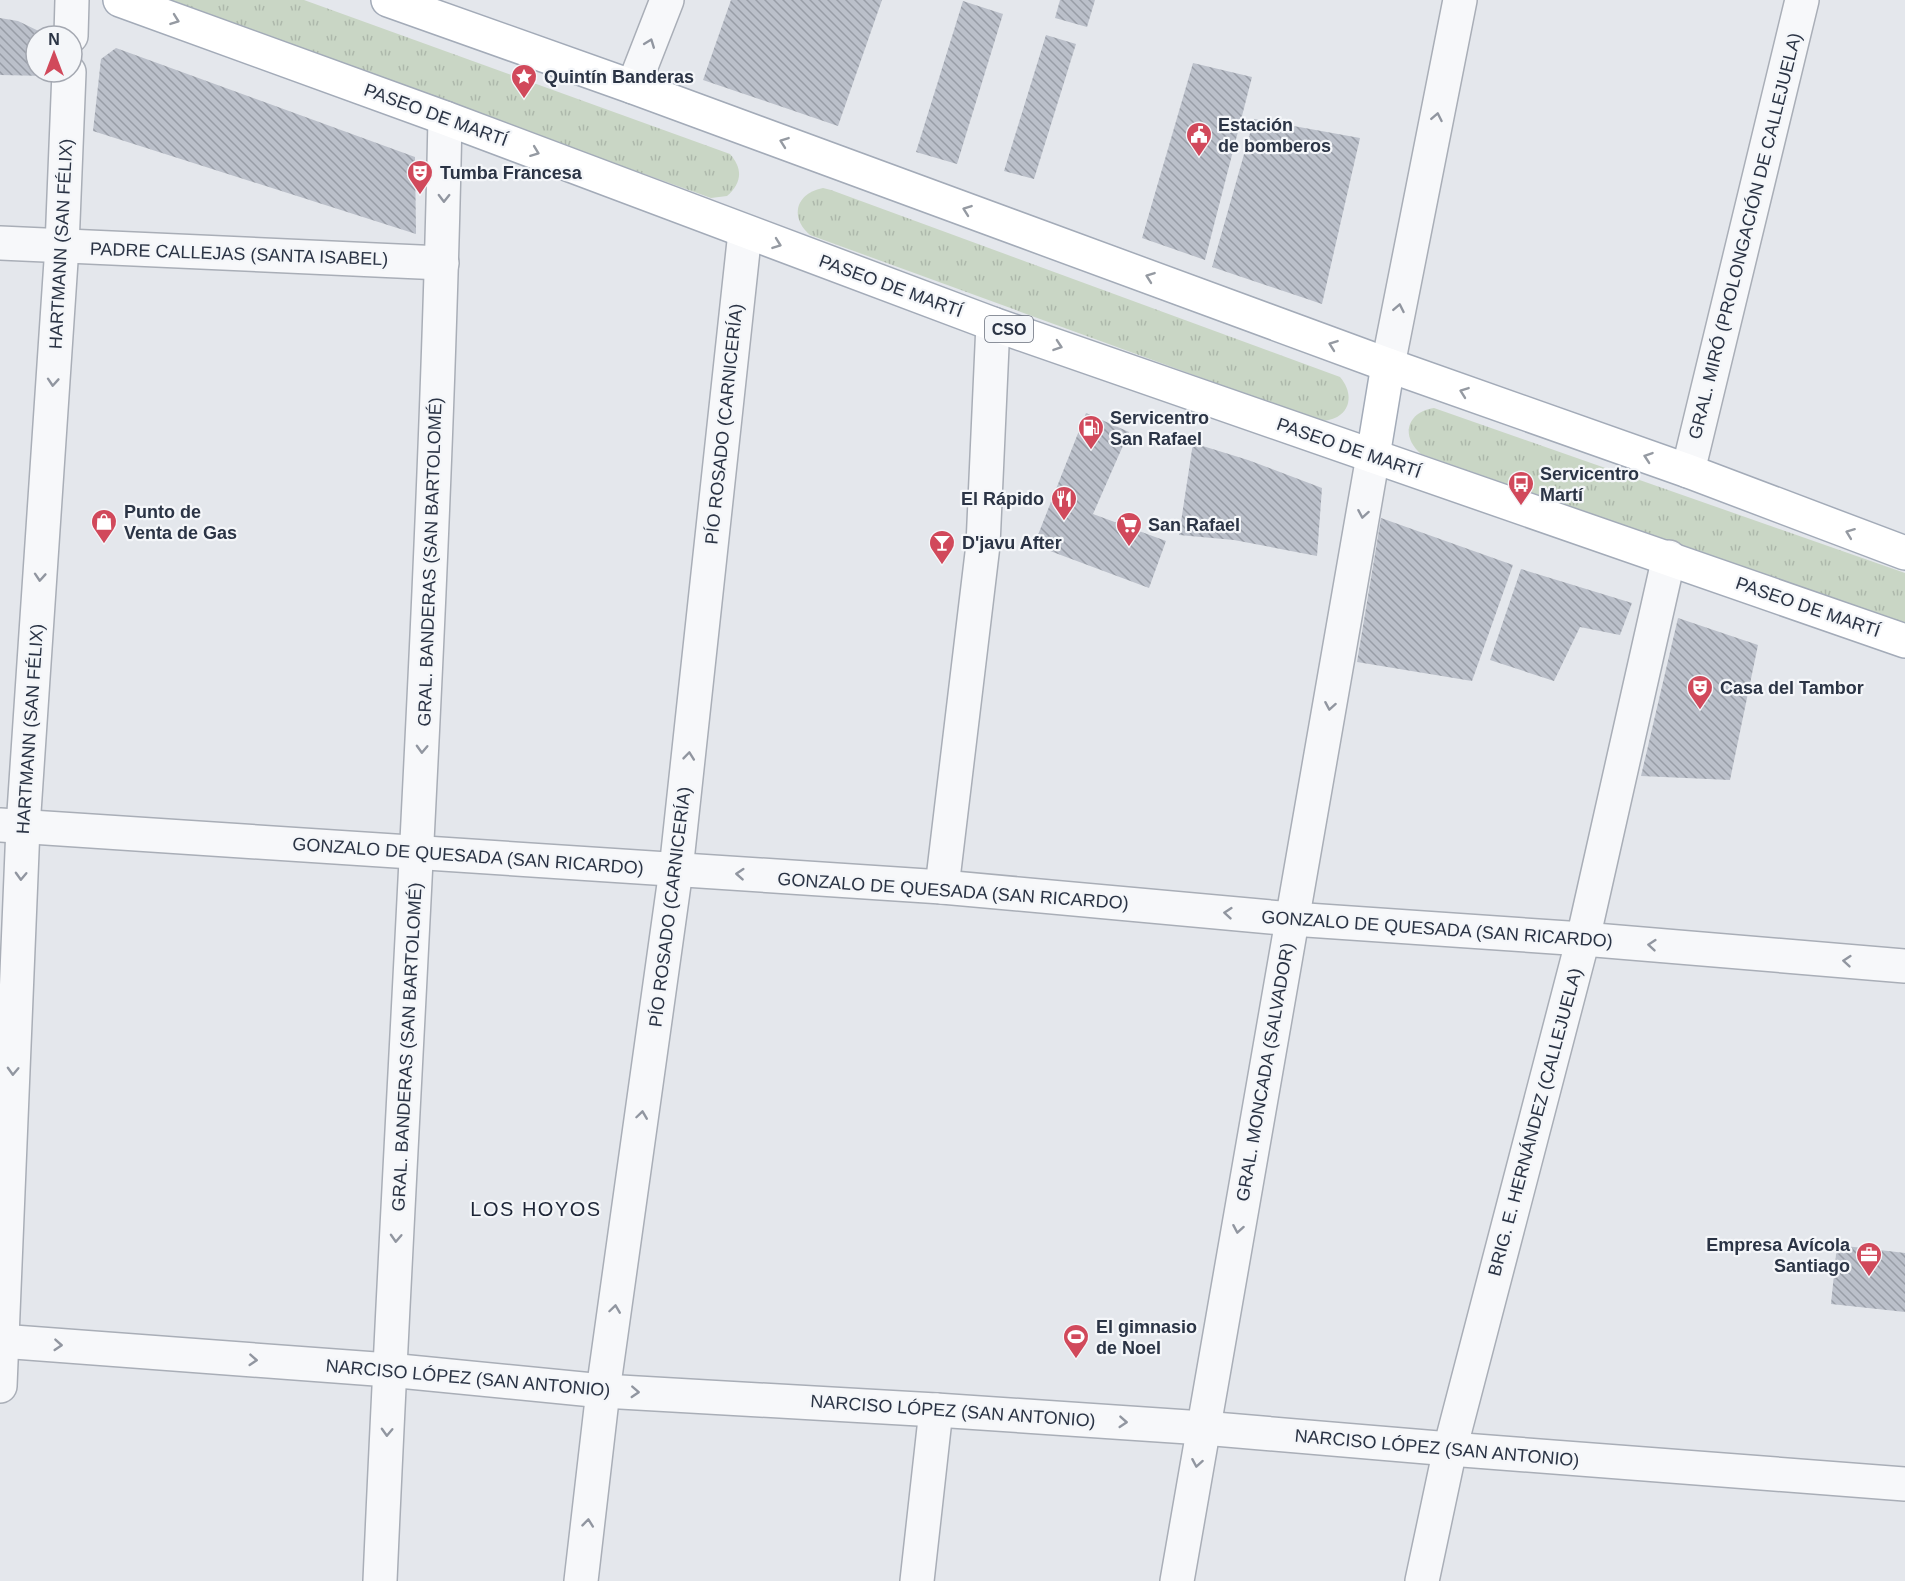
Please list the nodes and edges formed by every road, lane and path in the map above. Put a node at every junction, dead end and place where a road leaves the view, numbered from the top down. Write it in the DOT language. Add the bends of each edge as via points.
graph roads {
  1 [pos="72,0"];
  2 [pos="120,0"];
  3 [pos="388,0"];
  4 [pos="667,0"];
  5 [pos="1460,0"];
  6 [pos="1802,0"];
  7 [pos="71,24"];
  8 [pos="69,84"];
  9 [pos="633,87"];
  10 [pos="445,118"];
  11 [pos="745,232"];
  12 [pos="0,243"];
  13 [pos="62,246"];
  14 [pos="442,263"];
  15 [pos="993,324"];
  16 [pos="1388,365"];
  17 [pos="1373,456"];
  18 [pos="1688,471"];
  19 [pos="1905,553"];
  20 [pos="1669,557"];
  21 [pos="1905,641"];
  22 [pos="11,826"];
  23 [pos="418,852"];
  24 [pos="676,870"];
  25 [pos="942,887"];
  26 [pos="1292,919"];
  27 [pos="1583,939"];
  28 [pos="1905,966"];
  29 [pos="1,1341"];
  30 [pos="389,1370"];
  31 [pos="0,1386"];
  32 [pos="603,1390"];
  33 [pos="936,1410"];
  34 [pos="1203,1428"];
  35 [pos="1449,1449"];
  36 [pos="1905,1484"];
  37 [pos="380,1581"];
  38 [pos="581,1581"];
  39 [pos="917,1581"];
  40 [pos="1177,1581"];
  41 [pos="1422,1581"];
  1 -- 7 [label="street"];
  2 -- 10 [label="main road, PASEO DE MARTÍ / CSO, one-way"];
  3 -- 9 [label="main road"];
  9 -- 4 [label="street, one-way"];
  16 -- 5 [label="street, one-way"];
  6 -- 18 [label="street, GRAL. MIRÓ (PROLONGACIÓN DE CALLEJUELA)"];
  8 -- 13 [label="street, HARTMANN (SAN FÉLIX)"];
  16 -- 9 [label="main road, one-way"];
  10 -- 11 [label="main road, PASEO DE MARTÍ / CSO, one-way"];
  10 -- 14 [label="street, GRAL. BANDERAS (SAN BARTOLOMÉ), one-way"];
  11 -- 15 [label="main road, PASEO DE MARTÍ / CSO, one-way"];
  24 -- 11 [label="street, PÍO ROSADO (CARNICERÍA), one-way"];
  12 -- 13 [label="street, PADRE CALLEJAS (SANTA ISABEL)"];
  13 -- 14 [label="street, PADRE CALLEJAS (SANTA ISABEL)"];
  13 -- 22 [label="street, HARTMANN (SAN FÉLIX), one-way"];
  14 -- 23 [label="street, GRAL. BANDERAS (SAN BARTOLOMÉ), one-way"];
  15 -- 17 [label="main road, PASEO DE MARTÍ / CSO, one-way"];
  15 -- 25 [label="street" via="983,545"];
  16 -- 17 [label="main road"];
  18 -- 16 [label="main road, one-way"];
  17 -- 20 [label="main road, PASEO DE MARTÍ / CSO"];
  17 -- 26 [label="street, GRAL. MONCADA (SALVADOR), one-way"];
  19 -- 18 [label="main road, one-way"];
  20 -- 21 [label="main road, PASEO DE MARTÍ / CSO"];
  20 -- 27 [label="street, BRIG. E. HERNÁNDEZ (CALLEJUELA)"];
  22 -- 23 [label="street, GONZALO DE QUESADA (SAN RICARDO)"];
  22 -- 29 [label="street, HARTMANN (SAN FÉLIX), one-way"];
  23 -- 24 [label="street, GONZALO DE QUESADA (SAN RICARDO)"];
  23 -- 30 [label="street, GRAL. BANDERAS (SAN BARTOLOMÉ), one-way"];
  25 -- 24 [label="street, GONZALO DE QUESADA (SAN RICARDO), one-way"];
  32 -- 24 [label="street, PÍO ROSADO (CARNICERÍA), one-way"];
  26 -- 25 [label="street, GONZALO DE QUESADA (SAN RICARDO), one-way"];
  26 -- 27 [label="street, GONZALO DE QUESADA (SAN RICARDO)"];
  26 -- 34 [label="street, GRAL. MONCADA (SALVADOR), one-way"];
  28 -- 27 [label="street, GONZALO DE QUESADA (SAN RICARDO), one-way"];
  27 -- 35 [label="street, BRIG. E. HERNÁNDEZ (CALLEJUELA)"];
  29 -- 30 [label="street, NARCISO LÓPEZ (SAN ANTONIO), one-way"];
  29 -- 31 [label="street, HARTMANN (SAN FÉLIX)"];
  30 -- 32 [label="street, NARCISO LÓPEZ (SAN ANTONIO)"];
  30 -- 37 [label="street, GRAL. BANDERAS (SAN BARTOLOMÉ), one-way"];
  32 -- 33 [label="street, NARCISO LÓPEZ (SAN ANTONIO), one-way"];
  38 -- 32 [label="street, PÍO ROSADO (CARNICERÍA), one-way"];
  33 -- 34 [label="street, NARCISO LÓPEZ (SAN ANTONIO), one-way"];
  33 -- 39 [label="street"];
  34 -- 35 [label="street, NARCISO LÓPEZ (SAN ANTONIO)"];
  34 -- 40 [label="street, GRAL. MONCADA (SALVADOR), one-way"];
  35 -- 36 [label="street, NARCISO LÓPEZ (SAN ANTONIO)"];
  35 -- 41 [label="street, BRIG. E. HERNÁNDEZ (CALLEJUELA)"];
}
